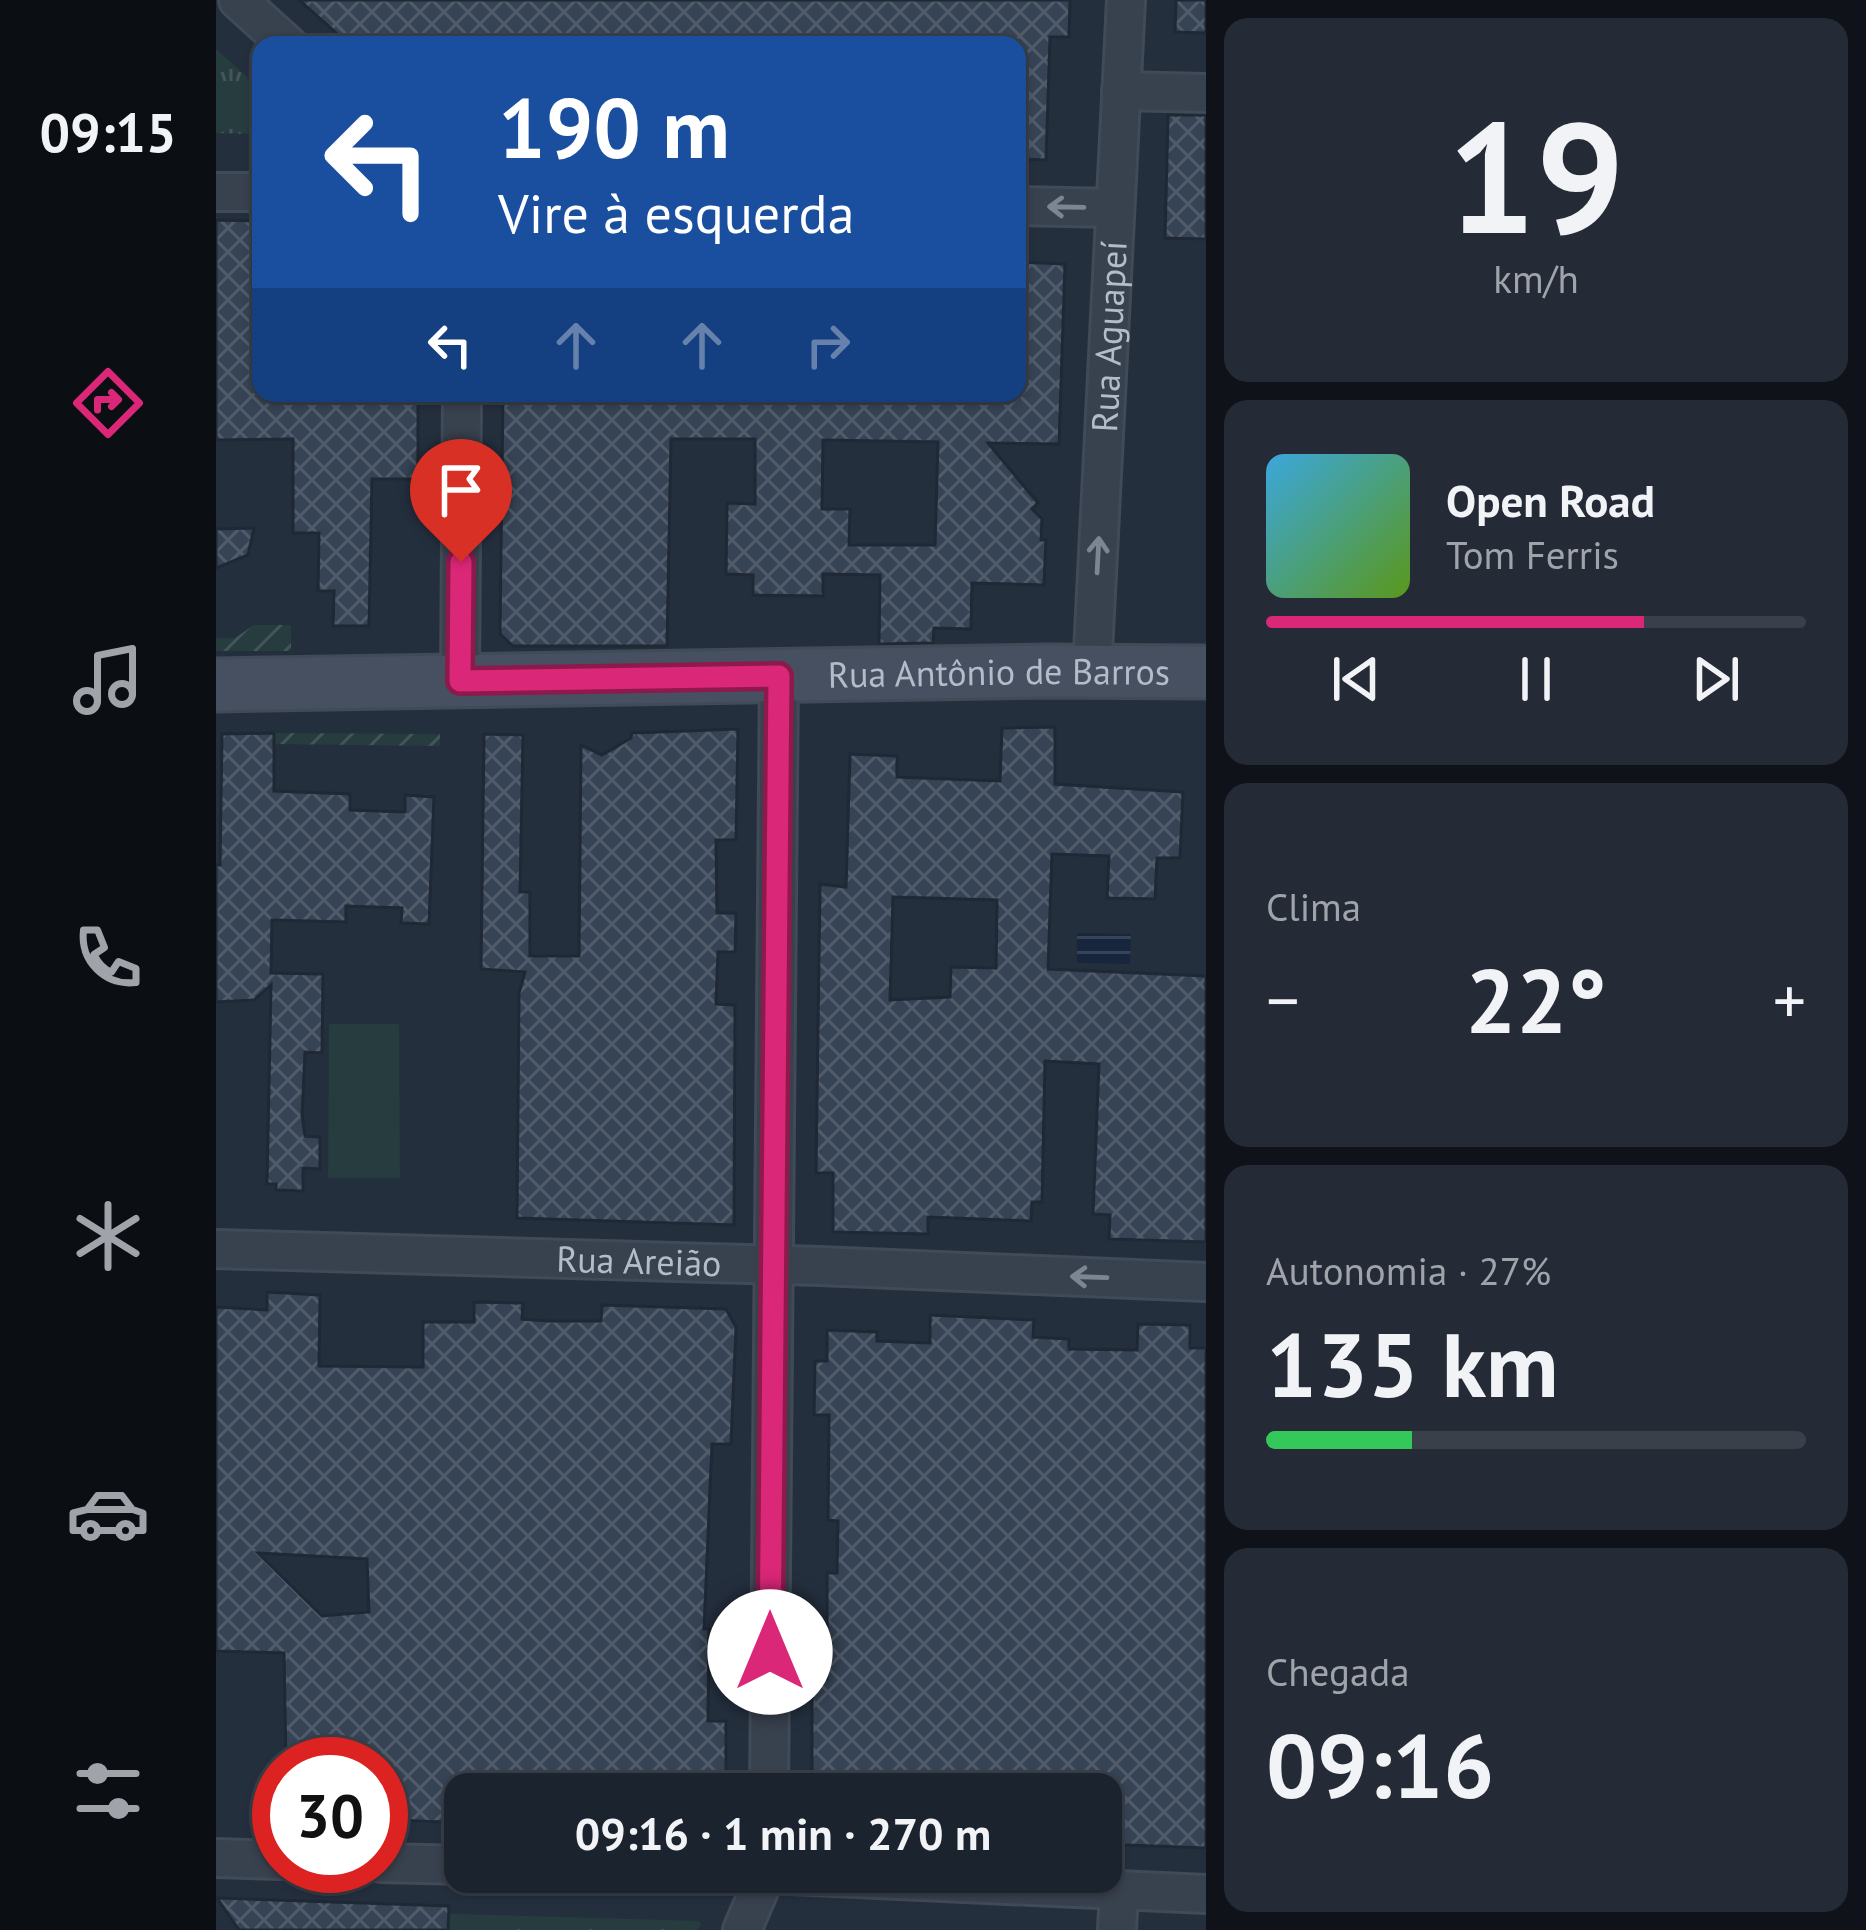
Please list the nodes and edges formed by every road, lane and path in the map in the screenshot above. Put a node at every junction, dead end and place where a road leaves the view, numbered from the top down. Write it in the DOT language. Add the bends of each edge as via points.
graph roads {
  1 [pos="238,0"];
  2 [pos="1126,0"];
  3 [pos="277,36"];
  4 [pos="1120,91"];
  5 [pos="1206,93"];
  6 [pos="216,192"];
  7 [pos="252,192"];
  8 [pos="1026,206"];
  9 [pos="1115,208"];
  10 [pos="462,402"];
  11 [pos="1092,672"];
  12 [pos="1206,673"];
  13 [pos="779,676"];
  14 [pos="460,681"];
  15 [pos="216,685"];
  16 [pos="216,1249"];
  17 [pos="773,1265"];
  18 [pos="1206,1282"];
  19 [pos="769,1773"];
  20 [pos="216,1858"];
  21 [pos="252,1859"];
  22 [pos="408,1864"];
  23 [pos="444,1864"];
  24 [pos="1122,1890"];
  25 [pos="758,1893"];
  26 [pos="1119,1893"];
  27 [pos="1206,1894"];
  28 [pos="742,1930"];
  29 [pos="1117,1930"];
  1 -- 3 [label="street"];
  2 -- 4 [label="street, Rua Aguapeí"];
  4 -- 5 [label="street"];
  4 -- 9 [label="street, Rua Aguapeí"];
  6 -- 7 [label="street"];
  9 -- 8 [label="street, one-way"];
  11 -- 9 [label="street, Rua Aguapeí, one-way"];
  10 -- 14 [label="street"];
  11 -- 12 [label="main road, Rua Antônio de Barros"];
  11 -- 13 [label="main road, Rua Antônio de Barros"];
  13 -- 14 [label="main road, Rua Antônio de Barros"];
  13 -- 17 [label="street"];
  14 -- 15 [label="main road, Rua Antônio de Barros"];
  16 -- 17 [label="street, Rua Areião"];
  18 -- 17 [label="street, Rua Areião, one-way"];
  17 -- 19 [label="street"];
  20 -- 21 [label="street"];
  22 -- 23 [label="street"];
  24 -- 27 [label="street"];
  25 -- 28 [label="street"];
  26 -- 29 [label="street"];
}
